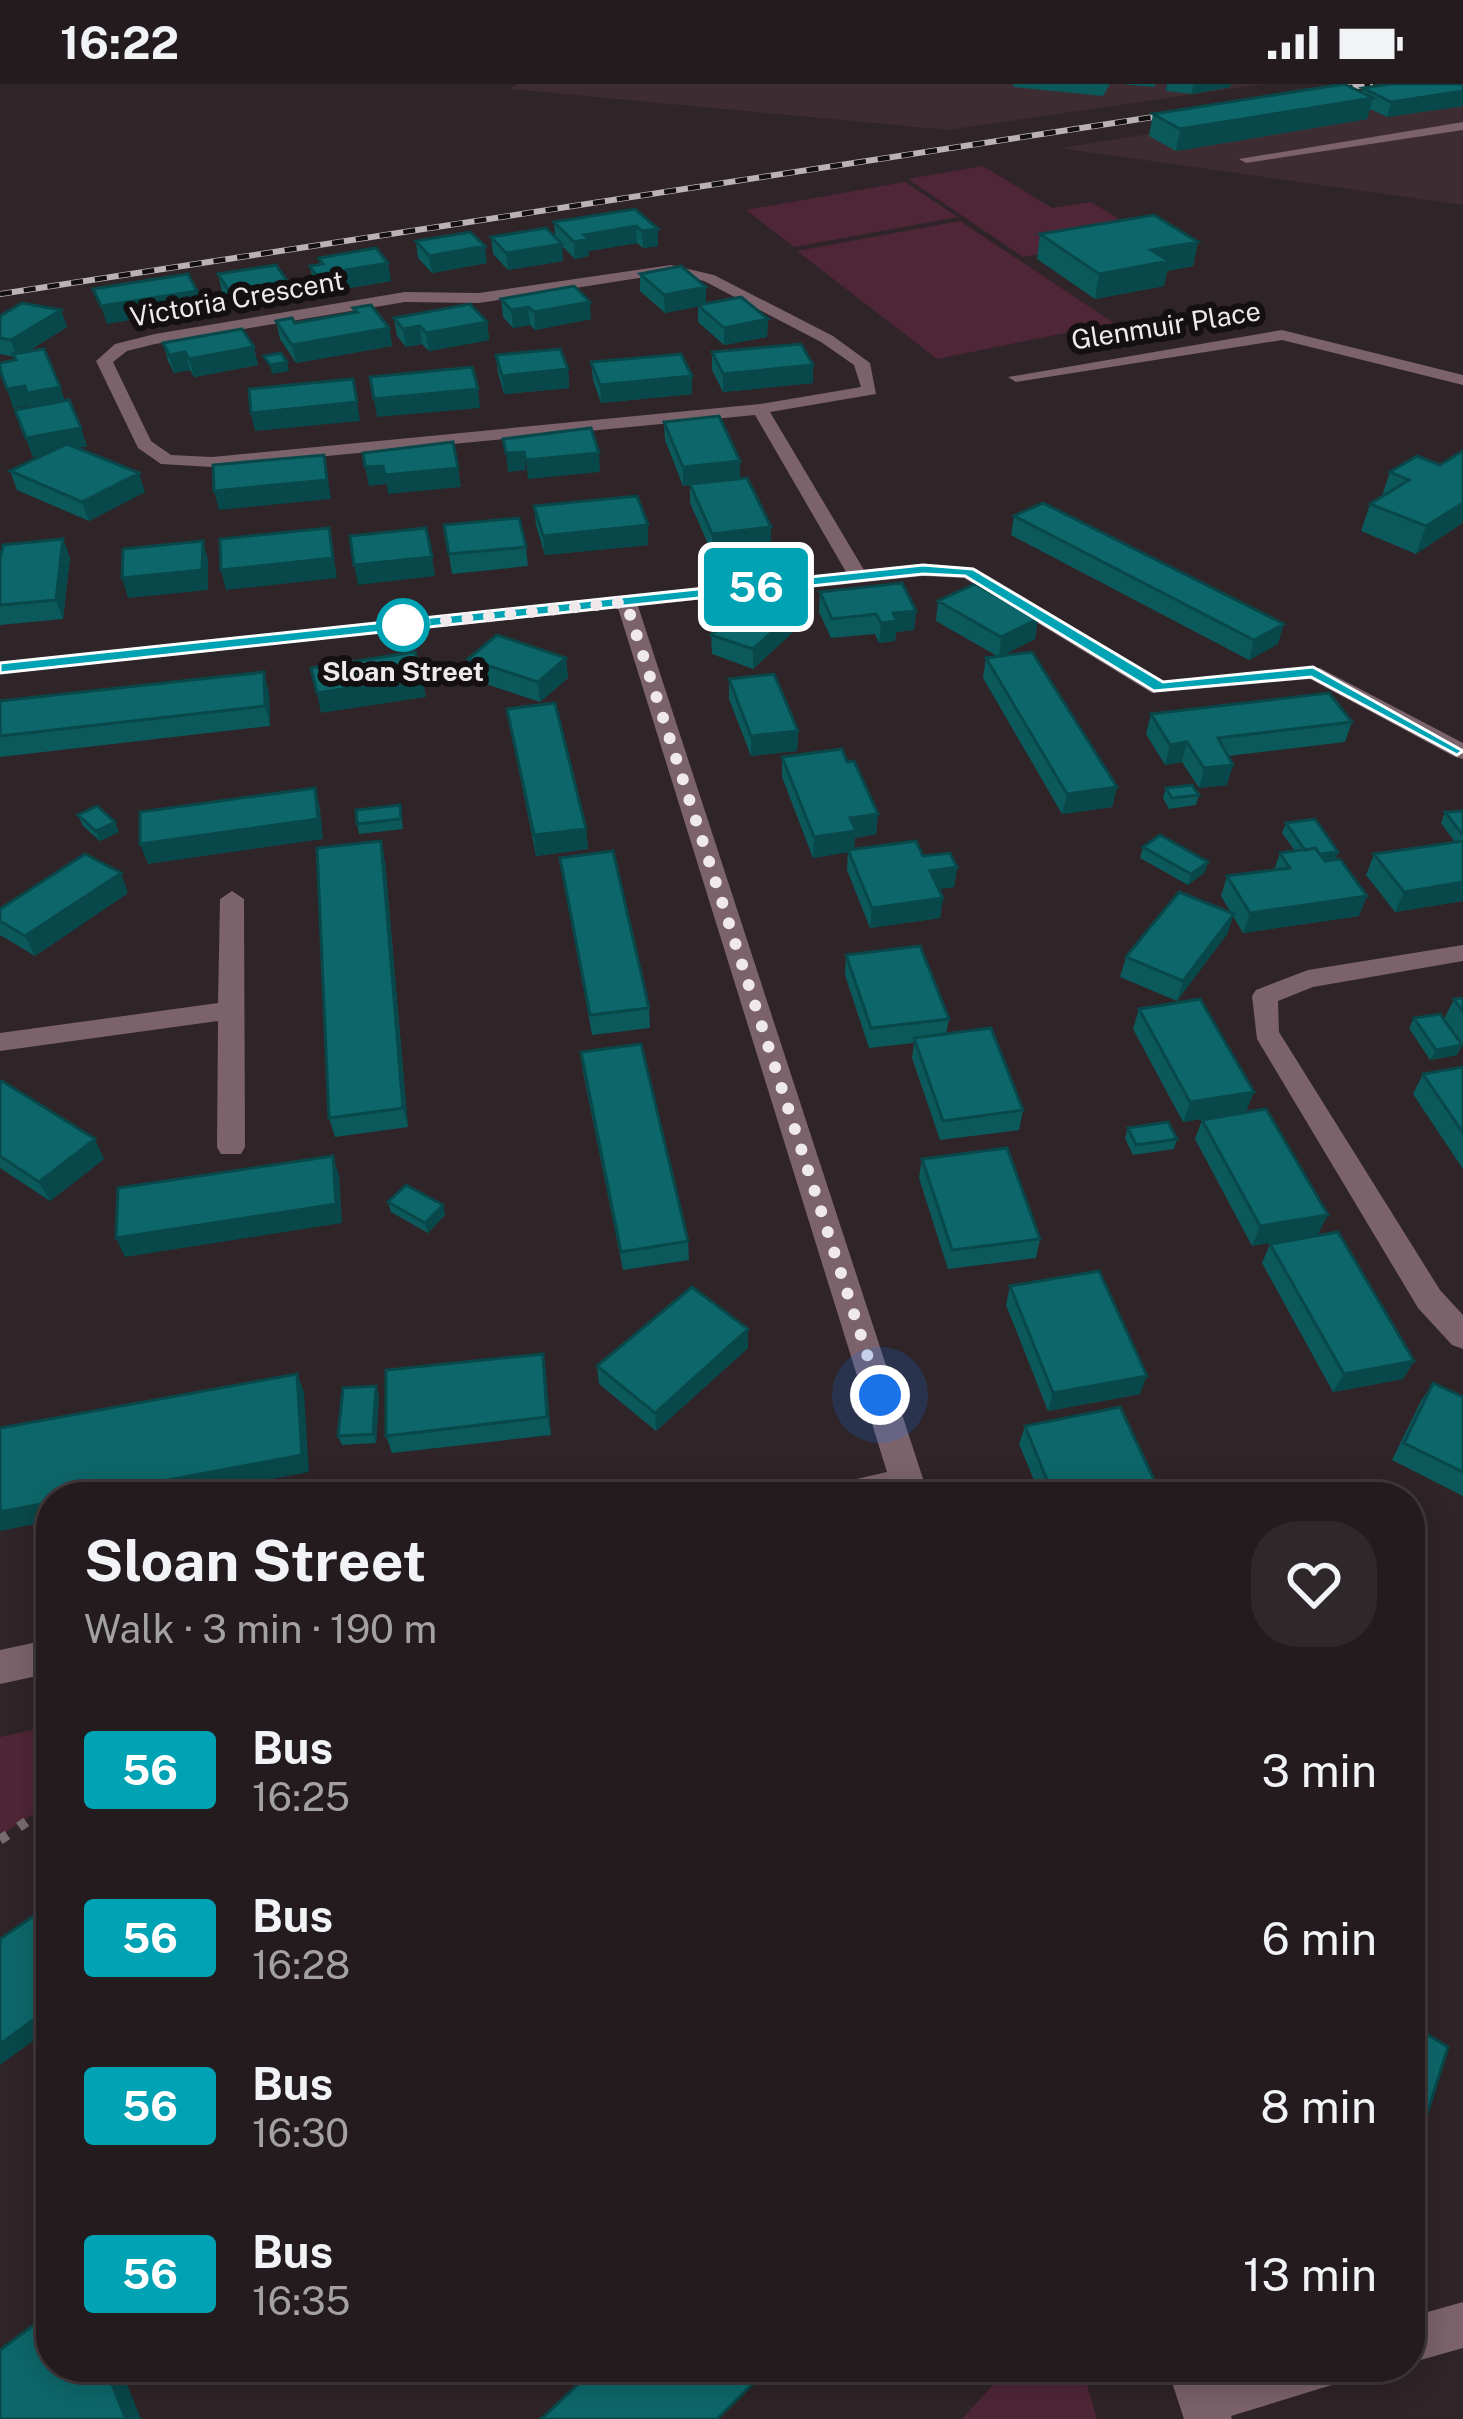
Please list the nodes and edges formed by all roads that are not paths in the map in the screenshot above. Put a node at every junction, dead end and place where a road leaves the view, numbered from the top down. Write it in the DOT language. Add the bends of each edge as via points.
graph roads {
  1 [pos="1463,126"];
  2 [pos="1246,160"];
  3 [pos="1016,377"];
  4 [pos="1463,380"];
  5 [pos="760,409"];
  6 [pos="859,576"];
  7 [pos="626,602"];
  8 [pos="0,668"];
  9 [pos="1463,752"];
  10 [pos="232,899"];
  11 [pos="1463,953"];
  12 [pos="230,1010"];
  13 [pos="0,1042"];
  14 [pos="231,1147"];
  15 [pos="1463,1336"];
  16 [pos="907,1482"];
  17 [pos="36,1659"];
  18 [pos="0,1666"];
  19 [pos="1463,2325"];
  20 [pos="1425,2336"];
  21 [pos="1255,2382"];
  22 [pos="1200,2395"];
  1 -- 2 [label="street"];
  3 -- 4 [label="street, Glenmuir Place" via="1282,335"];
  5 -- 5 [label="street, Victoria Crescent" via="167,460 144,444 104,361 121,347 155,339 382,301 479,298 670,269 709,278 862,363 870,390"];
  5 -- 6 [label="street"];
  6 -- 7 [label="street"];
  6 -- 9 [label="street" via="968,572 1160,688 1313,672"];
  7 -- 8 [label="street"];
  7 -- 16 [label="street"];
  10 -- 12 [label="street"];
  11 -- 15 [label="street" via="1308,979 1265,997 1266,1032 1429,1300"];
  12 -- 13 [label="street"];
  12 -- 14 [label="street"];
  17 -- 18 [label="street"];
  19 -- 20 [label="street"];
  21 -- 22 [label="street"];
}
